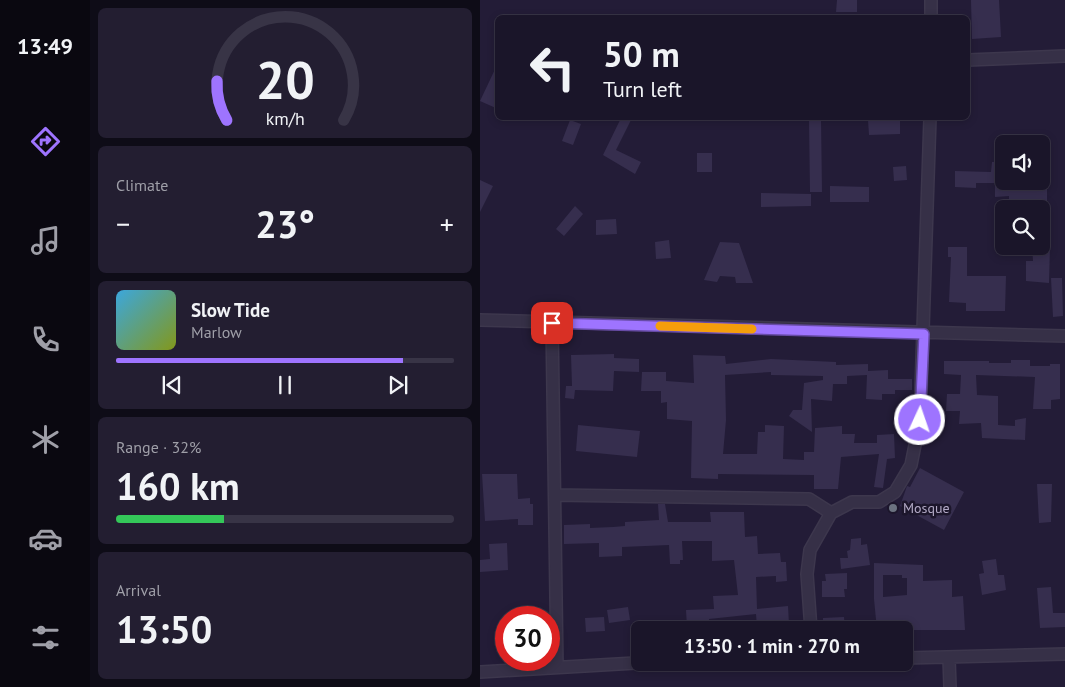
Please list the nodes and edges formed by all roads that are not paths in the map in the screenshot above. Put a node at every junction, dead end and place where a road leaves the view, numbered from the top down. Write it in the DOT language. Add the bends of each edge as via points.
graph roads {
  1 [pos="931,0"];
  2 [pos="931,15"];
  3 [pos="1065,56"];
  4 [pos="970,60"];
  5 [pos="930,120"];
  6 [pos="480,320"];
  7 [pos="552,323"];
  8 [pos="924,334"];
  9 [pos="1065,336"];
  10 [pos="555,495"];
  11 [pos="831,513"];
  12 [pos="556,606"];
  13 [pos="810,621"];
  14 [pos="1065,654"];
  15 [pos="913,658"];
  16 [pos="949,658"];
  17 [pos="631,663"];
  18 [pos="560,666"];
  19 [pos="495,671"];
  20 [pos="480,672"];
  21 [pos="950,687"];
  1 -- 2 [label="street"];
  3 -- 4 [label="street"];
  5 -- 8 [label="street"];
  6 -- 7 [label="street"];
  7 -- 8 [label="street"];
  7 -- 10 [label="street"];
  8 -- 9 [label="street"];
  8 -- 11 [label="street" via="920,420 911,465 895,492 879,502 852,502"];
  10 -- 11 [label="street" via="809,499"];
  10 -- 12 [label="street"];
  11 -- 13 [label="street" via="810,550 807,574"];
  14 -- 16 [label="street"];
  15 -- 16 [label="street"];
  16 -- 21 [label="street"];
  17 -- 18 [label="street"];
  19 -- 20 [label="street"];
}
